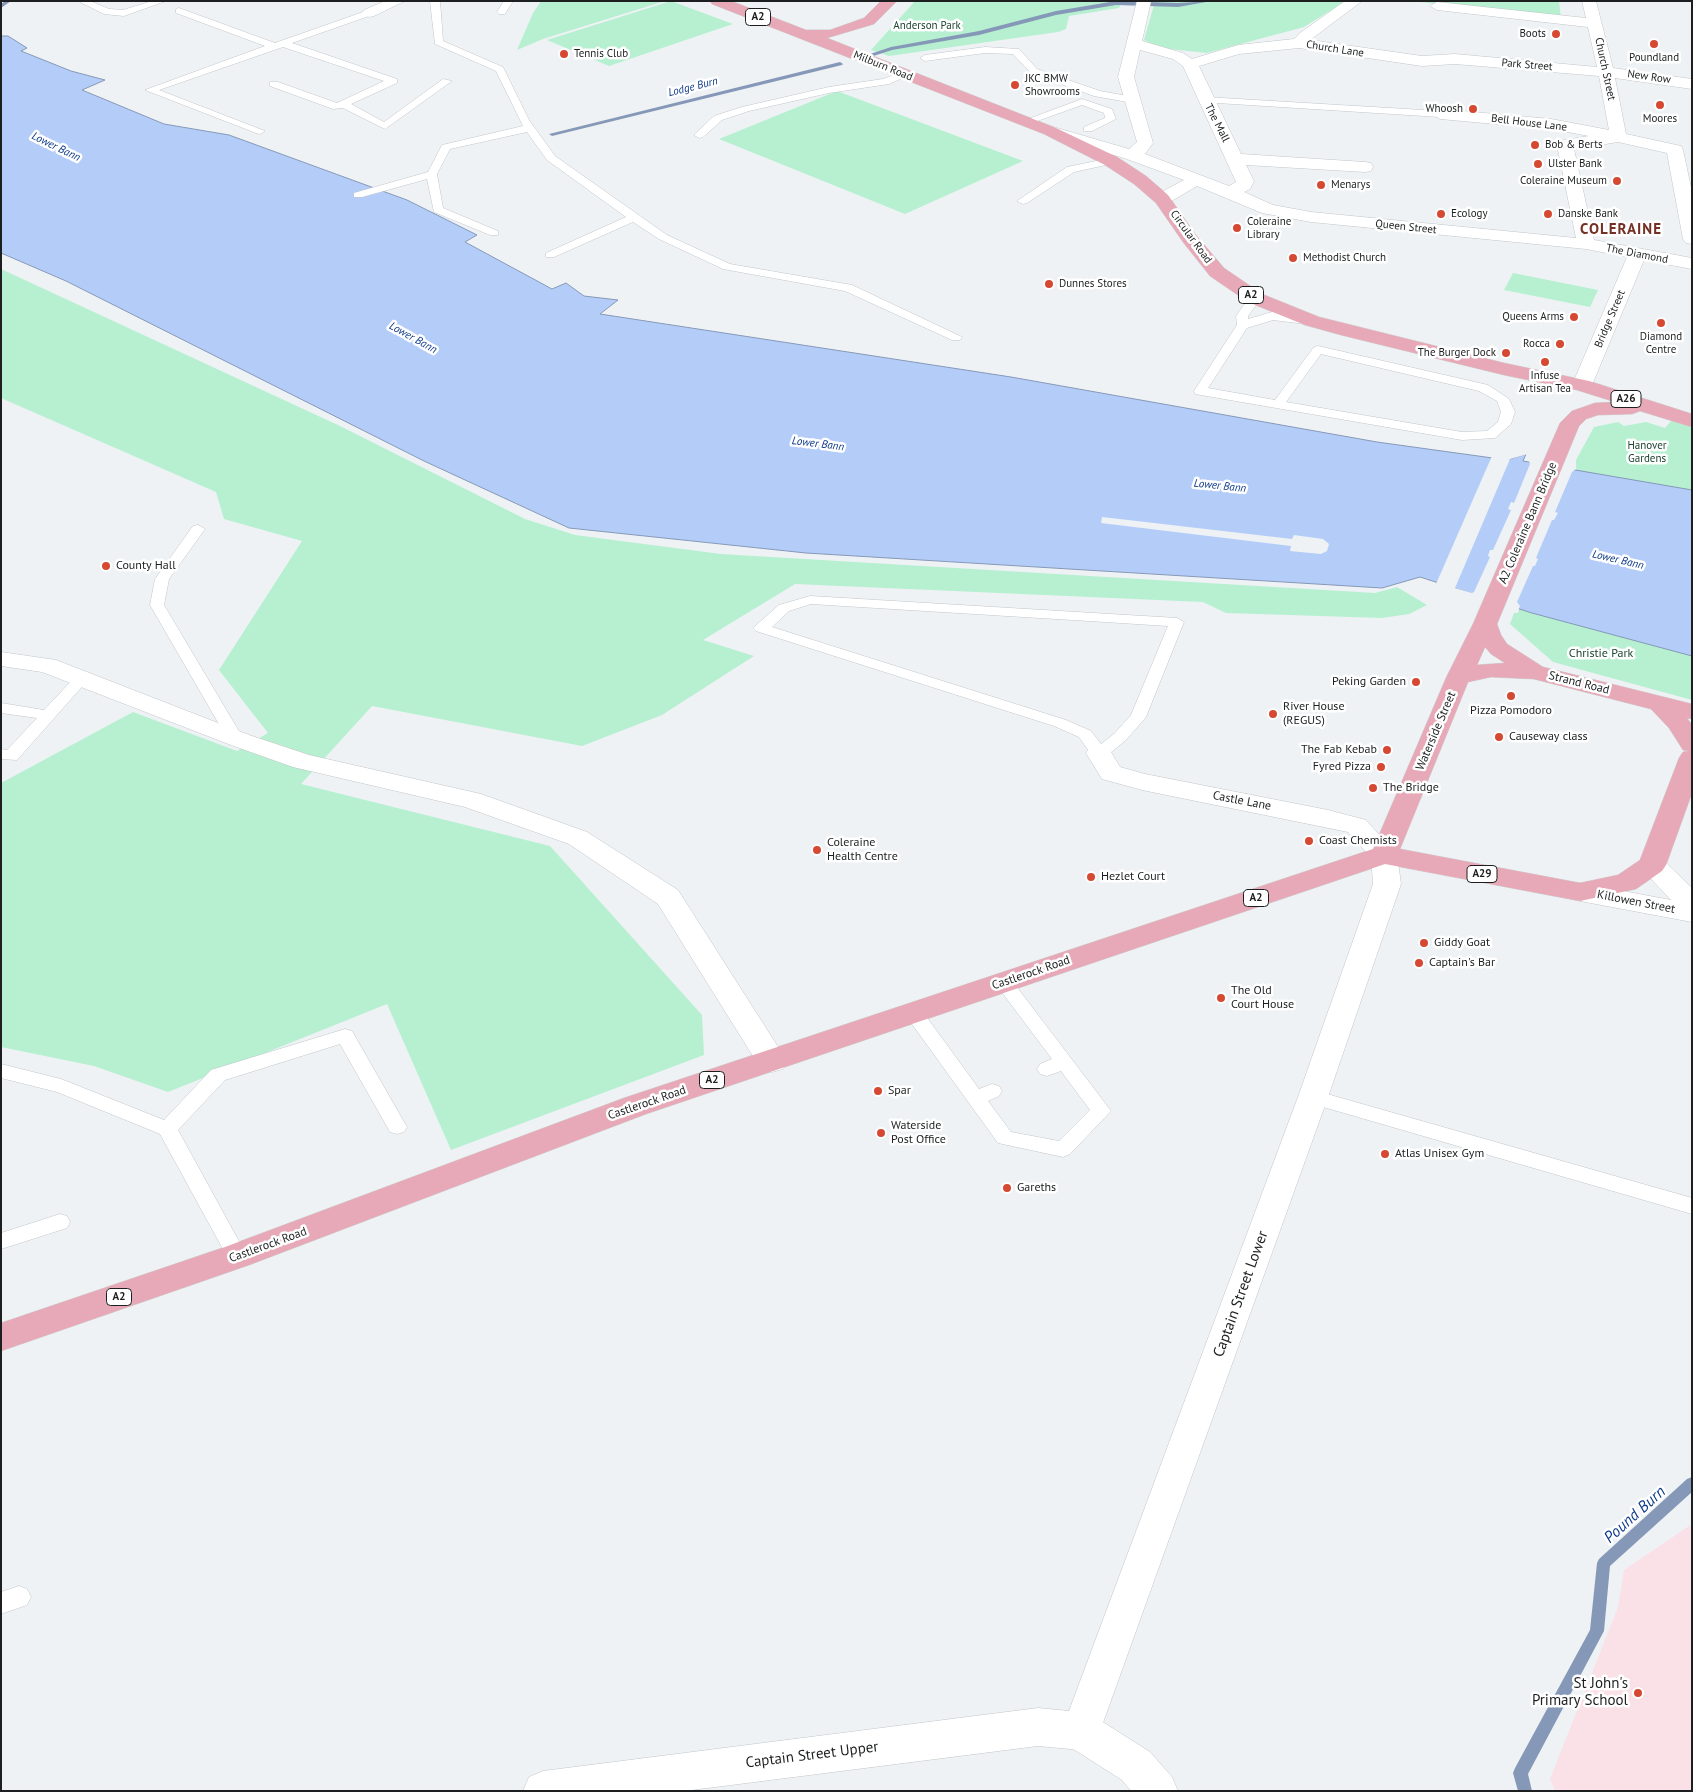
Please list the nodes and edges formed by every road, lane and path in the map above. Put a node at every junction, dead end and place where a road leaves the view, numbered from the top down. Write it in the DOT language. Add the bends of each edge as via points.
graph roads {
  1 [pos="82,1"];
  2 [pos="162,1"];
  3 [pos="435,1"];
  4 [pos="509,1"];
  5 [pos="717,1"];
  6 [pos="890,1"];
  7 [pos="1355,1"];
  8 [pos="1589,1"];
  9 [pos="393,2"];
  10 [pos="1143,3"];
  11 [pos="1437,6"];
  12 [pos="179,11"];
  13 [pos="502,12"];
  14 [pos="369,13"];
  15 [pos="869,21"];
  16 [pos="1595,23"];
  17 [pos="800,34"];
  18 [pos="1299,43"];
  19 [pos="1135,44"];
  20 [pos="278,45"];
  21 [pos="924,58"];
  22 [pos="864,59"];
  23 [pos="1447,59"];
  24 [pos="1190,64"];
  25 [pos="1606,72"];
  26 [pos="904,74"];
  27 [pos="447,82"];
  28 [pos="274,84"];
  29 [pos="1692,84"];
  30 [pos="1133,100"];
  31 [pos="1205,100"];
  32 [pos="343,104"];
  33 [pos="1440,114"];
  34 [pos="1025,122"];
  35 [pos="530,128"];
  36 [pos="1088,129"];
  37 [pos="260,131"];
  38 [pos="1050,131"];
  39 [pos="699,135"];
  40 [pos="1618,137"];
  41 [pos="1683,151"];
  42 [pos="1130,154"];
  43 [pos="1235,159"];
  44 [pos="1111,161"];
  45 [pos="1365,167"];
  46 [pos="432,174"];
  47 [pos="1193,179"];
  48 [pos="1230,192"];
  49 [pos="358,195"];
  50 [pos="1162,199"];
  51 [pos="1023,200"];
  52 [pos="634,217"];
  53 [pos="494,233"];
  54 [pos="1692,239"];
  55 [pos="1586,244"];
  56 [pos="1638,254"];
  57 [pos="550,255"];
  58 [pos="1692,264"];
  59 [pos="1255,298"];
  60 [pos="1312,320"];
  61 [pos="1243,325"];
  62 [pos="956,337"];
  63 [pos="1504,369"];
  64 [pos="1582,385"];
  65 [pos="1278,404"];
  66 [pos="1563,406"];
  67 [pos="1670,413"];
  68 [pos="1692,420"];
  69 [pos="198,529"];
  70 [pos="1480,633"];
  71 [pos="1,659"];
  72 [pos="1534,672"];
  73 [pos="83,677"];
  74 [pos="1458,678"];
  75 [pos="1659,703"];
  76 [pos="1,708"];
  77 [pos="1692,712"];
  78 [pos="47,715"];
  79 [pos="235,738"];
  80 [pos="1692,744"];
  81 [pos="1098,753"];
  82 [pos="1,754"];
  83 [pos="1692,758"];
  84 [pos="1384,855"];
  85 [pos="1652,865"];
  86 [pos="1580,892"];
  87 [pos="1692,900"];
  88 [pos="1692,913"];
  89 [pos="1004,982"];
  90 [pos="913,1013"];
  91 [pos="772,1061"];
  92 [pos="1,1071"];
  93 [pos="1313,1097"];
  94 [pos="397,1127"];
  95 [pos="167,1129"];
  96 [pos="1692,1206"];
  97 [pos="60,1222"];
  98 [pos="1,1241"];
  99 [pos="237,1256"];
  100 [pos="1,1337"];
  101 [pos="1080,1731"];
  102 [pos="543,1791"];
  103 [pos="1158,1791"];
  1 -- 2 [label="lane" via="107,12 124,13"];
  3 -- 35 [label="lane" via="438,42 500,69"];
  4 -- 13 [label="lane"];
  5 -- 17 [label="main road, Milburn Road / A2"];
  6 -- 15 [label="main road"];
  7 -- 18 [label="street"];
  8 -- 16 [label="street, Church Street"];
  9 -- 14 [label="street"];
  10 -- 19 [label="street"];
  11 -- 16 [label="street"];
  12 -- 20 [label="lane"];
  14 -- 20 [label="lane"];
  15 -- 17 [label="main road" via="831,34"];
  15 -- 22 [label="main road" via="869,28 854,46"];
  16 -- 25 [label="street, Church Street"];
  17 -- 22 [label="main road, Milburn Road / A2"];
  18 -- 23 [label="street, Church Lane" via="1422,65"];
  18 -- 24 [label="street, Church Lane" via="1238,50"];
  19 -- 24 [label="street" via="1178,56"];
  19 -- 30 [label="street" via="1126,77"];
  20 -- 32 [label="lane" via="393,81"];
  20 -- 37 [label="lane" via="150,90"];
  21 -- 30 [label="lane" via="985,50 1016,51 1034,71 1098,94"];
  22 -- 26 [label="main road, Milburn Road / A2"];
  23 -- 25 [label="street, Park Street"];
  24 -- 31 [label="street, The Mall"];
  25 -- 29 [label="street, New Row"];
  25 -- 40 [label="street, Church Street"];
  26 -- 34 [label="main road, Milburn Road / A2"];
  26 -- 39 [label="lane" via="885,82 829,90 737,112 718,118"];
  27 -- 32 [label="lane" via="385,126"];
  28 -- 32 [label="lane" via="336,107"];
  30 -- 42 [label="street" via="1145,143"];
  31 -- 33 [label="lane"];
  31 -- 43 [label="street, The Mall"];
  33 -- 40 [label="street, Bell House Lane" via="1551,124"];
  34 -- 36 [label="lane" via="1082,102 1108,111 1110,119"];
  34 -- 38 [label="main road, Milburn Road / A2"];
  35 -- 46 [label="lane" via="446,147"];
  35 -- 52 [label="lane" via="551,158"];
  38 -- 42 [label="street"];
  38 -- 44 [label="main road, Circular Road / A2"];
  40 -- 41 [label="street"];
  40 -- 55 [label="street" via="1565,145"];
  41 -- 54 [label="street"];
  42 -- 47 [label="street"];
  43 -- 45 [label="street"];
  43 -- 48 [label="street, The Mall" via="1245,181 1244,185"];
  44 -- 50 [label="main road, Circular Road / A2"];
  44 -- 51 [label="lane" via="1071,169"];
  46 -- 49 [label="lane"];
  46 -- 53 [label="lane" via="438,210"];
  47 -- 48 [label="street"];
  47 -- 50 [label="street" via="1190,184"];
  48 -- 55 [label="street, Queen Street" via="1268,209 1383,231"];
  50 -- 59 [label="main road, Circular Road / A2" via="1217,272"];
  52 -- 57 [label="lane"];
  52 -- 62 [label="lane" via="663,237 727,266 848,288"];
  55 -- 56 [label="street, The Diamond"];
  56 -- 58 [label="street, The Diamond"];
  56 -- 64 [label="street, Bridge Street"];
  59 -- 60 [label="main road, Circular Road / A2"];
  59 -- 61 [label="lane" via="1242,316"];
  60 -- 61 [label="lane" via="1272,316"];
  60 -- 63 [label="main road, Circular Road / A2"];
  61 -- 65 [label="lane" via="1200,391"];
  63 -- 64 [label="main road, Circular Road / A2"];
  63 -- 66 [label="main road, A2" via="1534,382"];
  64 -- 67 [label="main road, A26"];
  65 -- 65 [label="lane" via="1462,436 1490,435 1504,424 1508,412 1503,399 1483,388 1318,350"];
  66 -- 67 [label="main road" via="1588,411 1641,408"];
  66 -- 70 [label="main road, A2 Coleraine Bann Bridge"];
  67 -- 68 [label="main road, A26"];
  69 -- 79 [label="lane" via="162,579 157,605"];
  70 -- 72 [label="main road, Strand Road" via="1489,636 1499,649"];
  70 -- 74 [label="main road, A2 Coleraine Bann Bridge"];
  71 -- 73 [label="street" via="47,664"];
  72 -- 74 [label="main road, Waterside Street" via="1491,670"];
  72 -- 75 [label="main road, Strand Road"];
  73 -- 78 [label="lane"];
  73 -- 79 [label="street"];
  74 -- 84 [label="main road, Waterside Street"];
  75 -- 77 [label="main road, Strand Road"];
  75 -- 80 [label="main road" via="1678,722"];
  76 -- 78 [label="lane"];
  78 -- 82 [label="lane" via="11,756"];
  79 -- 91 [label="street" via="302,761 472,800 578,838 668,896"];
  81 -- 81 [label="lane" via="1120,737 1138,717 1177,622 810,600 784,608 761,628 1060,723 1086,734"];
  81 -- 84 [label="street, Castle Lane" via="1111,773 1142,782 1357,826"];
  83 -- 85 [label="main road"];
  84 -- 86 [label="main road, Killowen Street / A29"];
  84 -- 89 [label="main road, Castlerock Road / A2"];
  84 -- 93 [label="street, Captain Street Lower" via="1387,884"];
  85 -- 86 [label="main road, Killowen Street / A29" via="1626,883"];
  85 -- 87 [label="street, Killowen Street" via="1677,891"];
  86 -- 88 [label="street, Killowen Street"];
  89 -- 90 [label="main road, Castlerock Road / A2"];
  89 -- 90 [label="lane" via="1056,1066 1101,1110 1063,1149 1005,1138 983,1094"];
  90 -- 91 [label="main road, Castlerock Road / A2"];
  91 -- 99 [label="main road, Castlerock Road / A2" via="635,1106"];
  92 -- 95 [label="lane" via="61,1086"];
  93 -- 96 [label="lane"];
  93 -- 101 [label="street, Captain Street Lower"];
  94 -- 95 [label="lane" via="345,1036 218,1075"];
  95 -- 99 [label="lane"];
  97 -- 98 [label="lane"];
  99 -- 100 [label="main road, Castlerock Road / A2"];
  101 -- 102 [label="street, Captain Street Upper" via="1038,1727"];
  101 -- 103 [label="street" via="1136,1766"];
}
